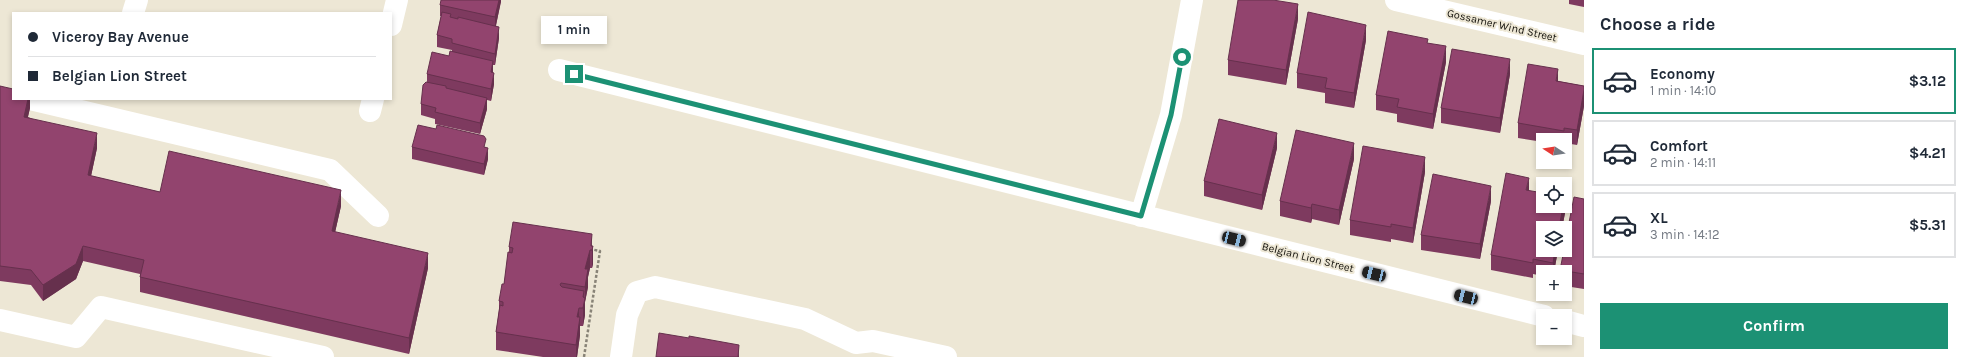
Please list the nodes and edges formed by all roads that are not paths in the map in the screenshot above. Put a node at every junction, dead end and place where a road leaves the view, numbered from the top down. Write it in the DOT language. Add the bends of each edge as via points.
graph roads {
  1 [pos="137,0"];
  2 [pos="397,0"];
  3 [pos="1192,0"];
  4 [pos="1396,0"];
  5 [pos="133,12"];
  6 [pos="392,21"];
  7 [pos="1584,44"];
  8 [pos="559,70"];
  9 [pos="34,100"];
  10 [pos="378,216"];
  11 [pos="1141,216"];
  12 [pos="1536,314"];
  13 [pos="0,320"];
  14 [pos="1572,323"];
  15 [pos="1584,326"];
  16 [pos="323,357"];
  17 [pos="621,357"];
  18 [pos="946,357"];
  1 -- 5 [label="street"];
  2 -- 6 [label="street"];
  3 -- 11 [label="street" via="1171,115"];
  4 -- 7 [label="street, Gossamer Wind Street"];
  8 -- 11 [label="street, Belgian Lion Street"];
  9 -- 10 [label="street" via="330,170"];
  11 -- 12 [label="street, Belgian Lion Street"];
  13 -- 16 [label="street" via="76,337 101,307"];
  14 -- 15 [label="street"];
  17 -- 18 [label="street" via="627,315 637,292 655,288 805,319 856,342 873,340"];
}
